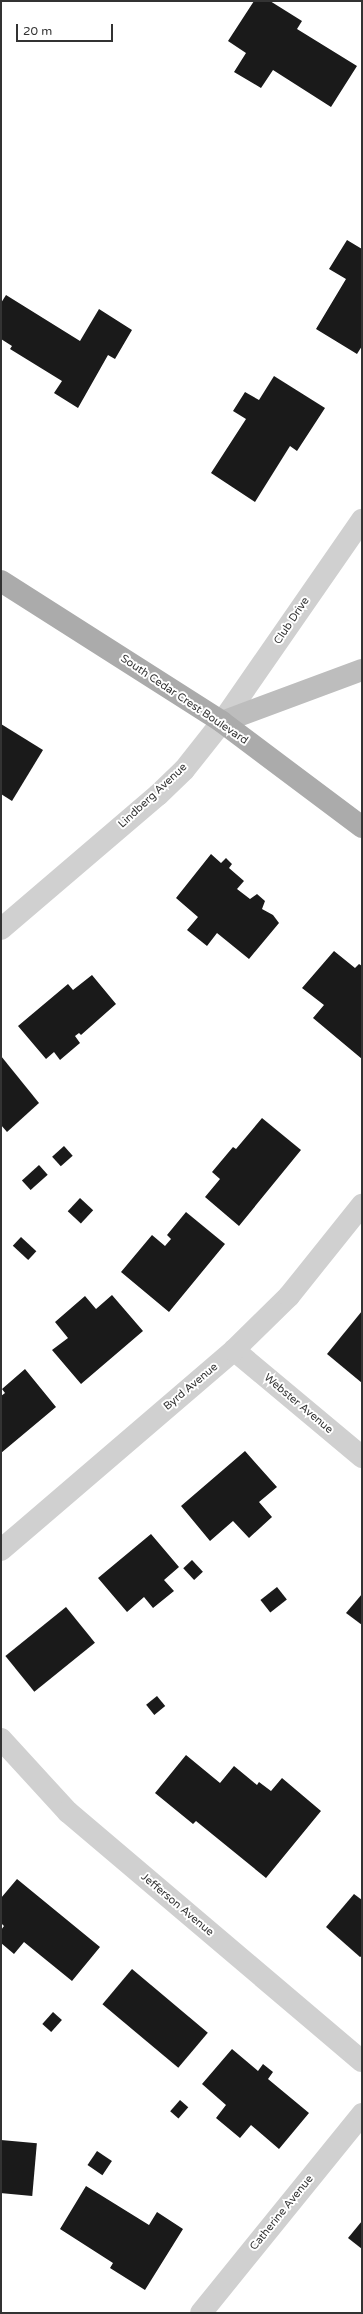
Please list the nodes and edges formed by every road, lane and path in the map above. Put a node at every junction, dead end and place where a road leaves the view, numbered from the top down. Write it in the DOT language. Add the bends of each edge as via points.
graph roads {
  1 [pos="362,520"];
  2 [pos="1,581"];
  3 [pos="362,670"];
  4 [pos="222,722"];
  5 [pos="362,827"];
  6 [pos="1,930"];
  7 [pos="362,1205"];
  8 [pos="234,1350"];
  9 [pos="362,1458"];
  10 [pos="1,1550"];
  11 [pos="1,1739"];
  12 [pos="362,2061"];
  13 [pos="362,2114"];
  14 [pos="201,2313"];
  1 -- 4 [label="street, Club Drive"];
  2 -- 4 [label="main road, South Cedar Crest Boulevard"];
  3 -- 4 [label="street"];
  4 -- 5 [label="main road, South Cedar Crest Boulevard"];
  4 -- 6 [label="street, Lindberg Avenue" via="184,770 158,795"];
  7 -- 8 [label="street, Byrd Avenue" via="289,1296"];
  8 -- 9 [label="street, Webster Avenue"];
  8 -- 10 [label="street, Byrd Avenue"];
  11 -- 12 [label="street, Jefferson Avenue" via="68,1812"];
  13 -- 14 [label="street, Catherine Avenue"];
}
